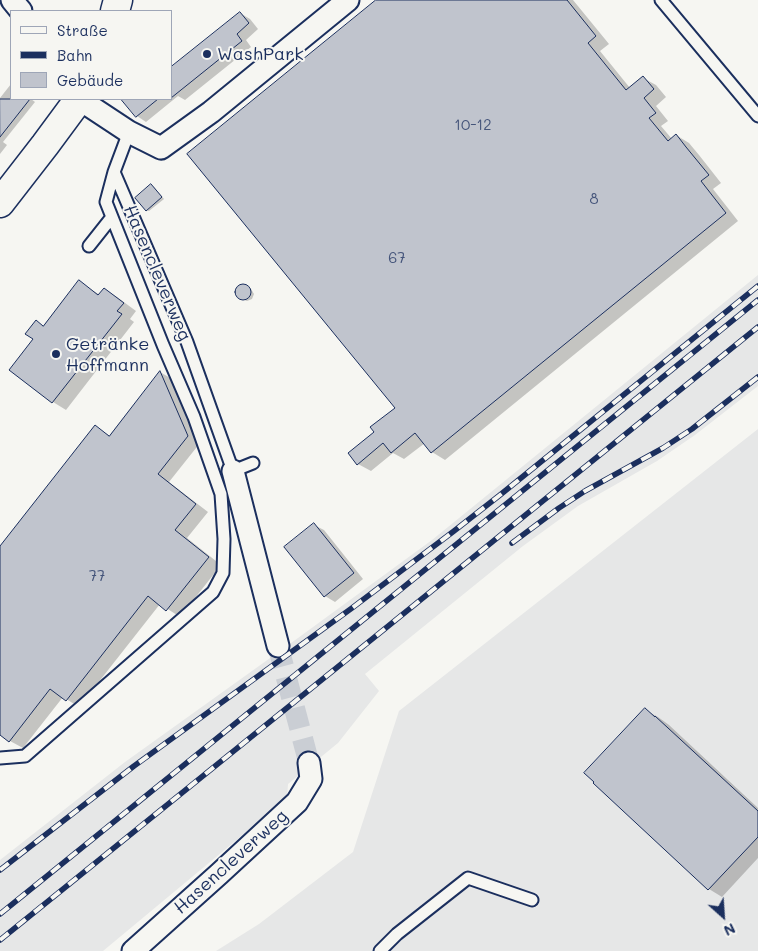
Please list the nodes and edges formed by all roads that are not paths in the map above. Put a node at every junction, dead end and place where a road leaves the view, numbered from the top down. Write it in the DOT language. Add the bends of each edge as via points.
graph roads {
  1 [pos="12,0"];
  2 [pos="348,0"];
  3 [pos="661,0"];
  4 [pos="21,10"];
  5 [pos="78,100"];
  6 [pos="81,100"];
  7 [pos="758,116"];
  8 [pos="129,132"];
  9 [pos="114,172"];
  10 [pos="0,203"];
  11 [pos="112,216"];
  12 [pos="89,246"];
  13 [pos="253,463"];
  14 [pos="233,471"];
  15 [pos="278,646"];
  16 [pos="0,758"];
  17 [pos="309,763"];
  18 [pos="532,900"];
  19 [pos="132,951"];
  20 [pos="380,951"];
  1 -- 4 [label="street"];
  2 -- 8 [label="street" via="211,112 161,148"];
  3 -- 7 [label="lane"];
  5 -- 10 [label="main road"];
  6 -- 8 [label="street"];
  8 -- 9 [label="lane"];
  9 -- 11 [label="lane" via="106,202"];
  9 -- 14 [label="lane, Hasencleverweg" via="187,342"];
  11 -- 12 [label="lane"];
  11 -- 16 [label="lane" via="194,417 221,494 222,573 213,592 25,756"];
  13 -- 14 [label="lane"];
  14 -- 15 [label="street, Hasencleverweg"];
  17 -- 19 [label="street, Hasencleverweg" via="311,779 297,802"];
  18 -- 20 [label="lane" via="468,878"];
}
